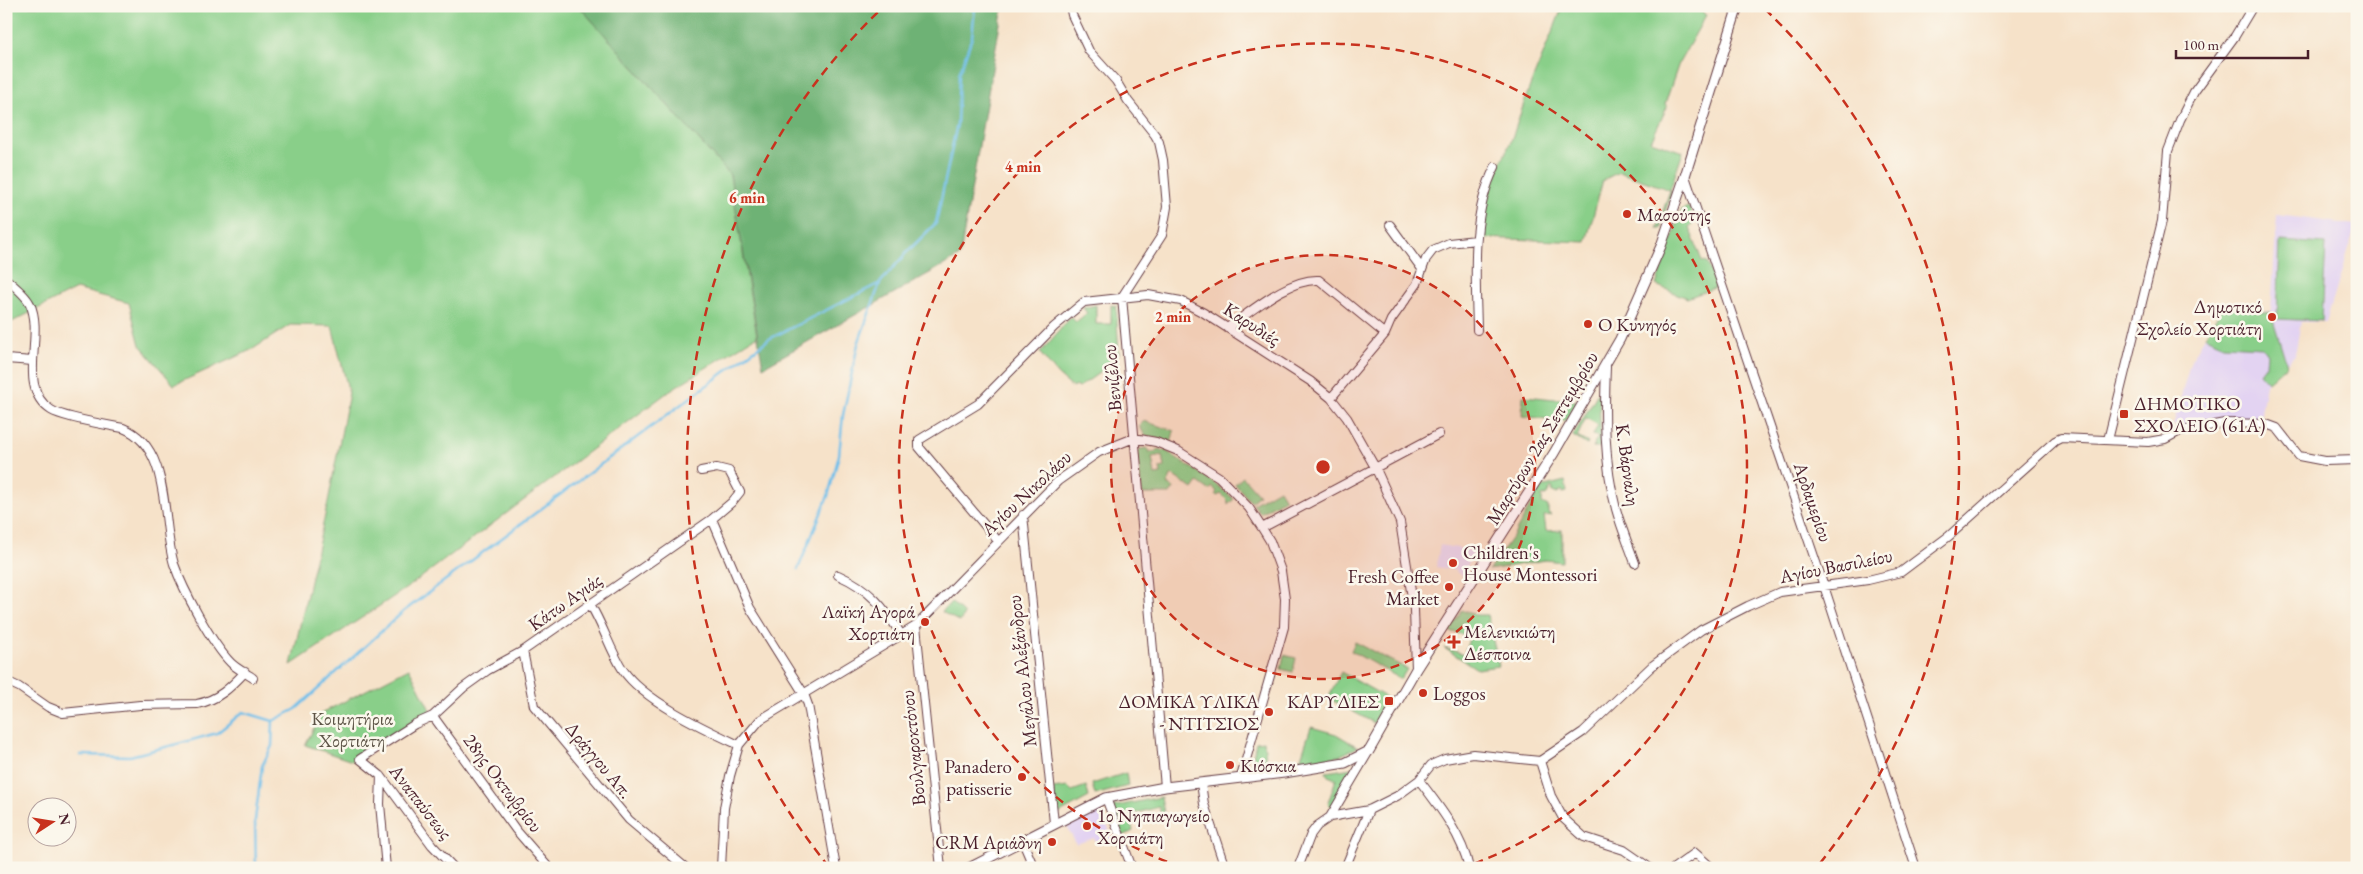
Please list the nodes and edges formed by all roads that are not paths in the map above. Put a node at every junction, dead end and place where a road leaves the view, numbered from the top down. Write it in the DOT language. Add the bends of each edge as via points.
graph roads {
  1 [pos="1070,6"];
  2 [pos="1738,6"];
  3 [pos="2253,6"];
  4 [pos="1495,167"];
  5 [pos="1685,176"];
  6 [pos="1390,224"];
  7 [pos="1476,240"];
  8 [pos="1422,269"];
  9 [pos="6,279"];
  10 [pos="1122,297"];
  11 [pos="1227,328"];
  12 [pos="1477,330"];
  13 [pos="1385,334"];
  14 [pos="6,358"];
  15 [pos="33,361"];
  16 [pos="1606,367"];
  17 [pos="1331,398"];
  18 [pos="1439,434"];
  19 [pos="1134,438"];
  20 [pos="2108,440"];
  21 [pos="2357,460"];
  22 [pos="1376,469"];
  23 [pos="701,471"];
  24 [pos="1023,515"];
  25 [pos="712,519"];
  26 [pos="1262,528"];
  27 [pos="998,542"];
  28 [pos="1635,564"];
  29 [pos="838,575"];
  30 [pos="1824,586"];
  31 [pos="590,604"];
  32 [pos="916,626"];
  33 [pos="902,636"];
  34 [pos="523,651"];
  35 [pos="1416,669"];
  36 [pos="245,672"];
  37 [pos="253,678"];
  38 [pos="6,681"];
  39 [pos="804,694"];
  40 [pos="433,716"];
  41 [pos="739,745"];
  42 [pos="1369,751"];
  43 [pos="360,760"];
  44 [pos="1540,760"];
  45 [pos="381,776"];
  46 [pos="1241,777"];
  47 [pos="1419,780"];
  48 [pos="1201,783"];
  49 [pos="1165,787"];
  50 [pos="1106,798"];
  51 [pos="1368,810"];
  52 [pos="1330,817"];
  53 [pos="1054,823"];
  54 [pos="1022,840"];
  55 [pos="386,868"];
  56 [pos="454,868"];
  57 [pos="549,868"];
  58 [pos="686,868"];
  59 [pos="721,868"];
  60 [pos="836,868"];
  61 [pos="942,868"];
  62 [pos="968,868"];
  63 [pos="1034,868"];
  64 [pos="1132,868"];
  65 [pos="1225,868"];
  66 [pos="1298,868"];
  67 [pos="1345,868"];
  68 [pos="1469,868"];
  69 [pos="1650,868"];
  70 [pos="1674,868"];
  71 [pos="1712,868"];
  72 [pos="1750,868"];
  73 [pos="1756,868"];
  74 [pos="1916,868"];
  1 -- 10 [label="street" via="1095,60 1116,81 1159,142 1163,160 1167,207 1162,235"];
  2 -- 5 [label="street, Μαρτύρων 2ας Σεπτεμβρίου"];
  3 -- 20 [label="street" via="2240,30 2194,92 2168,151 2162,221"];
  4 -- 7 [label="street" via="1485,187"];
  5 -- 16 [label="street, Μαρτύρων 2ας Σεπτεμβρίου" via="1650,273"];
  5 -- 30 [label="street, Αρδαμερίου"];
  6 -- 8 [label="street"];
  7 -- 8 [label="street" via="1449,242 1433,250"];
  7 -- 12 [label="street"];
  8 -- 13 [label="street" via="1417,284"];
  9 -- 15 [label="street" via="30,303 34,321"];
  10 -- 11 [label="street, Καρυδιές" via="1148,295 1181,300"];
  10 -- 19 [label="street, Βενιζέλου"];
  10 -- 27 [label="street, Καρυδιές" via="1084,302 1054,327 978,404 919,440 919,448"];
  11 -- 13 [label="street" via="1296,283 1319,280"];
  11 -- 17 [label="street, Καρυδιές"];
  13 -- 17 [label="street"];
  14 -- 15 [label="street"];
  15 -- 36 [label="street" via="38,395 52,411 129,431 152,454 178,573 210,635 231,664"];
  16 -- 28 [label="street, Κ. Βάρναλη" via="1606,449 1610,481"];
  16 -- 35 [label="street, Μαρτύρων 2ας Σεπτεμβρίου"];
  17 -- 22 [label="street, Καρυδιές" via="1347,418"];
  18 -- 22 [label="street"];
  19 -- 24 [label="street, Αγίου Νικολάου" via="1112,445 1082,462"];
  19 -- 26 [label="street" via="1178,451 1219,477 1249,508"];
  19 -- 49 [label="street, Βενιζέλου"];
  20 -- 21 [label="street, Αγίου Βασιλείου" via="2148,442 2165,439 2180,431 2226,423 2266,424 2277,428 2298,456 2325,461"];
  20 -- 30 [label="street, Αγίου Βασιλείου" via="2061,438 2055,441 1949,536 1900,572"];
  22 -- 26 [label="street"];
  22 -- 35 [label="street, Καρυδιές" via="1400,522 1414,610"];
  23 -- 25 [label="street, Κάτω Αγιάς" via="717,468 729,471 740,492"];
  24 -- 27 [label="street, Αγίου Νικολάου"];
  24 -- 53 [label="street, Μεγάλου Αλεξάνδρου"];
  25 -- 31 [label="street, Κάτω Αγιάς"];
  25 -- 39 [label="street" via="750,608"];
  26 -- 46 [label="street" via="1281,571 1285,618"];
  27 -- 32 [label="street, Αγίου Νικολάου"];
  29 -- 33 [label="street" via="855,582 885,608"];
  30 -- 44 [label="street, Αγίου Βασιλείου" via="1780,592 1702,630 1652,666 1583,732"];
  30 -- 74 [label="street, Αρδαμερίου"];
  31 -- 34 [label="street, Κάτω Αγιάς"];
  31 -- 41 [label="street" via="623,670 637,686 683,718"];
  32 -- 33 [label="street, Αγίου Νικολάου"];
  32 -- 61 [label="street, Βουλγαροκτόνου"];
  33 -- 39 [label="street, Αγίου Νικολάου"];
  34 -- 40 [label="street, Κάτω Αγιάς" via="463,688"];
  34 -- 58 [label="street, Δράγγου Απ." via="534,706 628,820"];
  35 -- 42 [label="street, Μαρτύρων 2ας Σεπτεμβρίου"];
  36 -- 37 [label="street"];
  36 -- 38 [label="street" via="231,688 208,702 74,713 58,712"];
  39 -- 41 [label="street, Αγίου Νικολάου" via="760,720"];
  39 -- 60 [label="street"];
  40 -- 43 [label="street, Κάτω Αγιάς"];
  40 -- 57 [label="street, 28ης Οκτωβρίου" via="516,830"];
  41 -- 59 [label="street, Αγίου Νικολάου" via="724,808"];
  42 -- 46 [label="street" via="1345,763"];
  42 -- 52 [label="street"];
  43 -- 45 [label="street, Αναπαύσεως"];
  44 -- 47 [label="street" via="1473,754 1431,765"];
  44 -- 69 [label="street" via="1551,796 1563,818 1584,837 1624,850"];
  45 -- 55 [label="street" via="380,804"];
  45 -- 56 [label="street, Αναπαύσεως" via="422,832"];
  46 -- 48 [label="street"];
  47 -- 51 [label="street" via="1397,796"];
  47 -- 68 [label="street" via="1454,830"];
  48 -- 49 [label="street"];
  48 -- 65 [label="street" via="1204,804"];
  49 -- 50 [label="street"];
  50 -- 53 [label="street"];
  50 -- 64 [label="street"];
  51 -- 52 [label="street"];
  51 -- 67 [label="street"];
  52 -- 66 [label="street" via="1316,826"];
  53 -- 54 [label="street"];
  54 -- 62 [label="street"];
  54 -- 63 [label="street"];
  70 -- 71 [label="street" via="1695,853"];
  72 -- 73 [label="street"];
}
